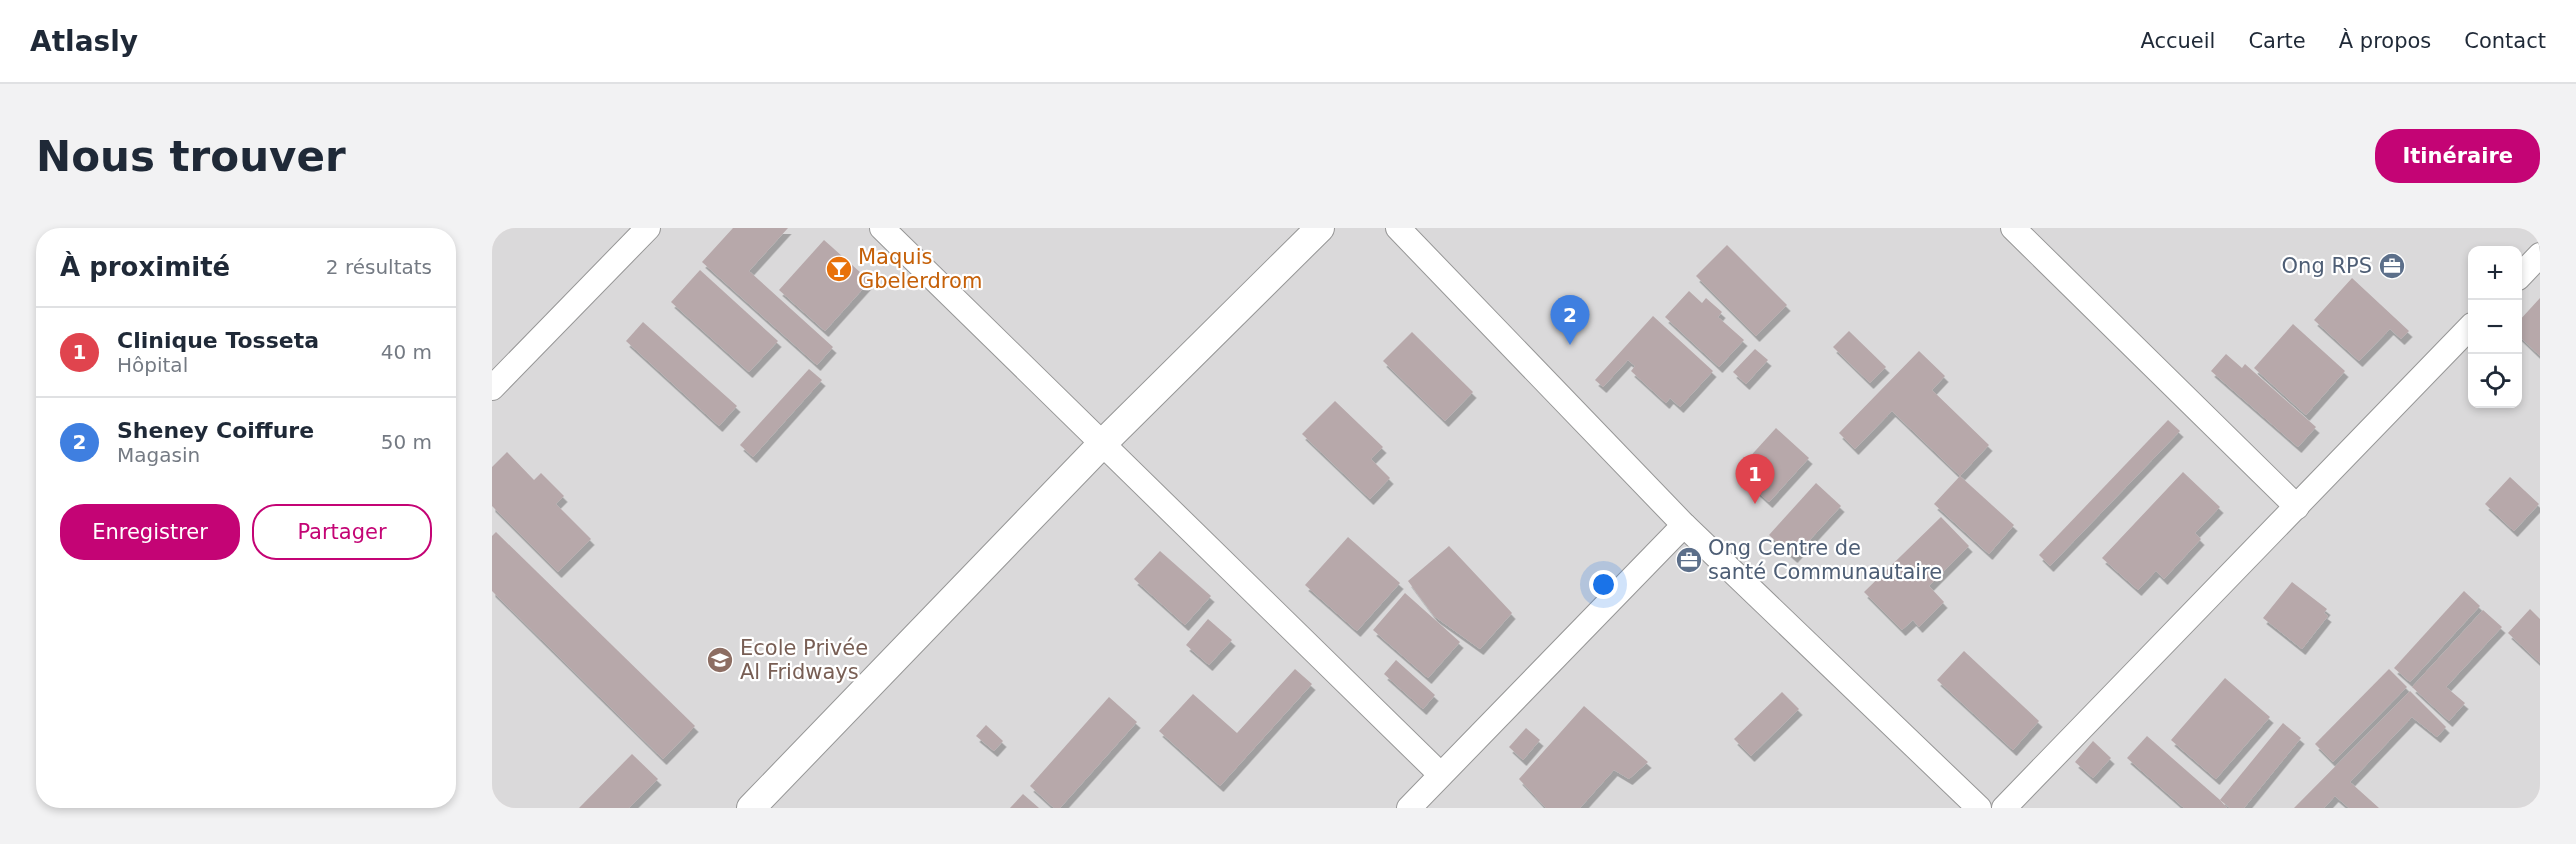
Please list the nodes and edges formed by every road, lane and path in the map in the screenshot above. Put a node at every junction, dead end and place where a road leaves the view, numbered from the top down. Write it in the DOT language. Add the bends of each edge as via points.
graph roads {
  1 [pos="648,228"];
  2 [pos="882,228"];
  3 [pos="1320,228"];
  4 [pos="1398,228"];
  5 [pos="2013,228"];
  6 [pos="2540,255"];
  7 [pos="2522,273"];
  8 [pos="2468,329"];
  9 [pos="492,388"];
  10 [pos="1102,444"];
  11 [pos="2297,507"];
  12 [pos="1684,525"];
  13 [pos="1440,774"];
  14 [pos="752,808"];
  15 [pos="1409,808"];
  16 [pos="1979,808"];
  17 [pos="2004,808"];
  1 -- 9 [label="street"];
  2 -- 10 [label="street"];
  3 -- 10 [label="street"];
  4 -- 12 [label="street"];
  5 -- 11 [label="street"];
  6 -- 7 [label="street"];
  8 -- 11 [label="street"];
  10 -- 13 [label="street"];
  10 -- 14 [label="street"];
  11 -- 17 [label="street"];
  12 -- 13 [label="street"];
  12 -- 16 [label="street"];
  13 -- 15 [label="street"];
}
